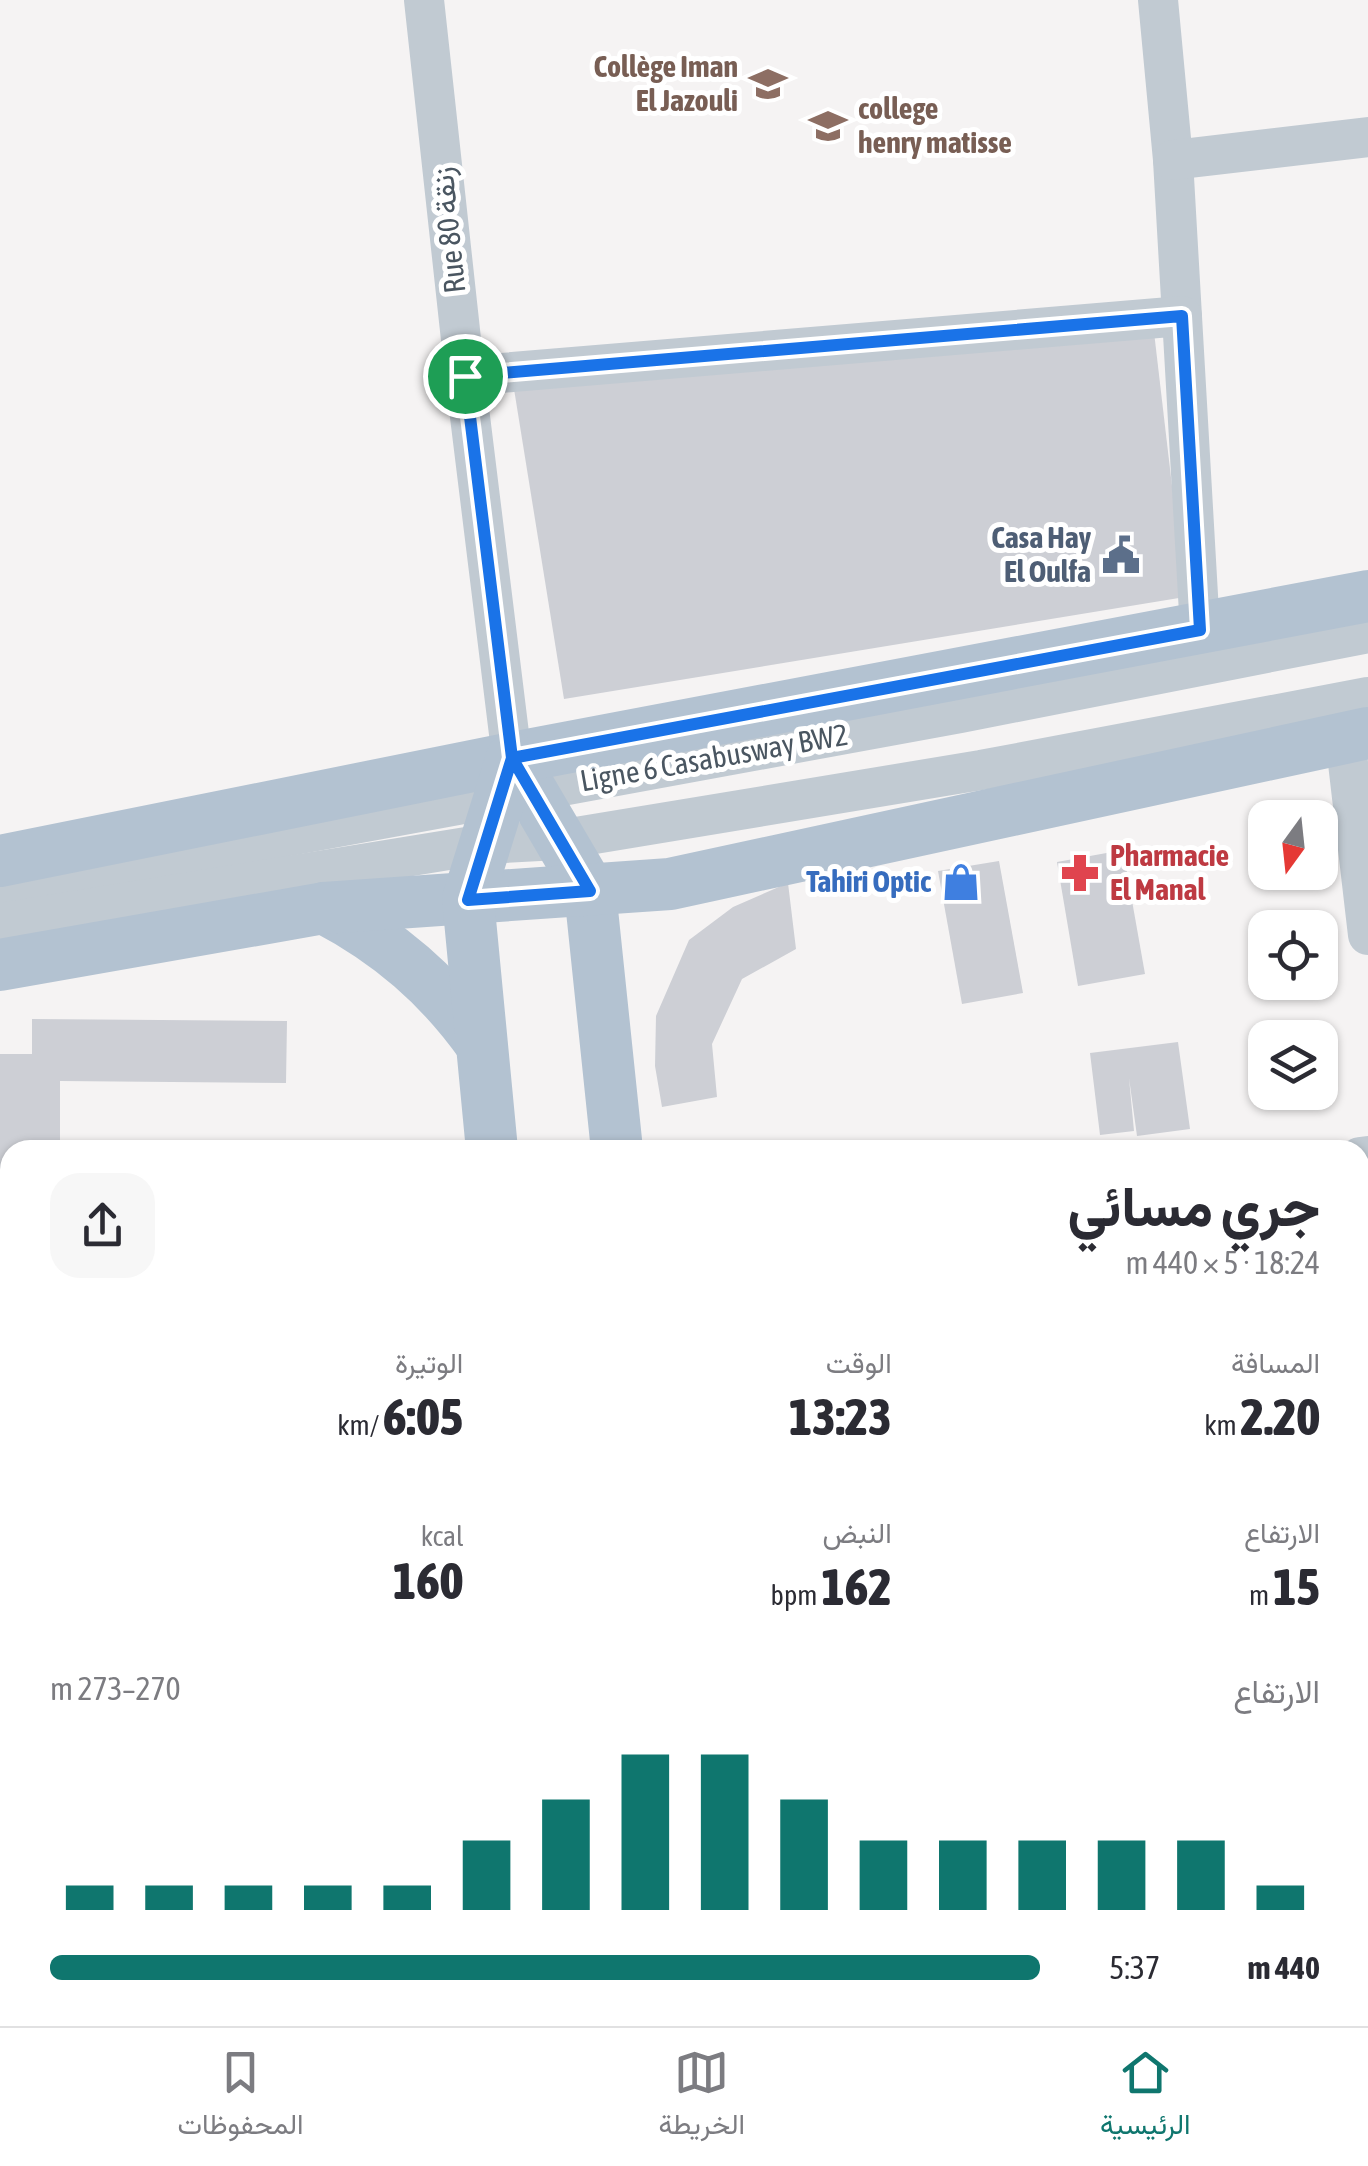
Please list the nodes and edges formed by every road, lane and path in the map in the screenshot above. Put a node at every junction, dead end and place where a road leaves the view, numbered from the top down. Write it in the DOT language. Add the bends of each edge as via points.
graph roads {
  1 [pos="424,0"];
  2 [pos="1158,0"];
  3 [pos="1368,137"];
  4 [pos="1173,160"];
  5 [pos="1182,316"];
  6 [pos="465,376"];
  7 [pos="1368,596"];
  8 [pos="1200,630"];
  9 [pos="1368,633"];
  10 [pos="1360,722"];
  11 [pos="507,798"];
  12 [pos="558,840"];
  13 [pos="0,861"];
  14 [pos="0,890"];
  15 [pos="590,891"];
  16 [pos="468,900"];
  17 [pos="324,908"];
  18 [pos="0,923"];
  19 [pos="1368,935"];
  20 [pos="0,965"];
  21 [pos="481,1044"];
  22 [pos="491,1140"];
  23 [pos="616,1140"];
  1 -- 6 [label="street, Rue 80 زنقة"];
  2 -- 4 [label="street"];
  3 -- 4 [label="street"];
  4 -- 5 [label="street"];
  5 -- 6 [label="street"];
  5 -- 8 [label="street"];
  6 -- 11 [label="street, Rue 80 زنقة"];
  7 -- 8 [label="main road"];
  8 -- 11 [label="main road"];
  9 -- 11 [label="street, Ligne 6 Casabusway BW2"];
  10 -- 12 [label="street, Ligne 6 Casabusway BW2" via="981,770"];
  10 -- 15 [label="main road" via="670,884"];
  10 -- 19 [label="street"];
  11 -- 12 [label="main road"];
  11 -- 13 [label="main road"];
  11 -- 14 [label="street, Ligne 6 Casabusway BW2"];
  11 -- 16 [label="main road"];
  11 -- 18 [label="street, Ligne 6 Casabusway BW2"];
  12 -- 15 [label="main road"];
  15 -- 16 [label="main road"];
  15 -- 23 [label="main road"];
  16 -- 17 [label="main road"];
  16 -- 21 [label="main road"];
  17 -- 20 [label="main road"];
  17 -- 21 [label="main road" via="407,960"];
  21 -- 22 [label="main road"];
}
